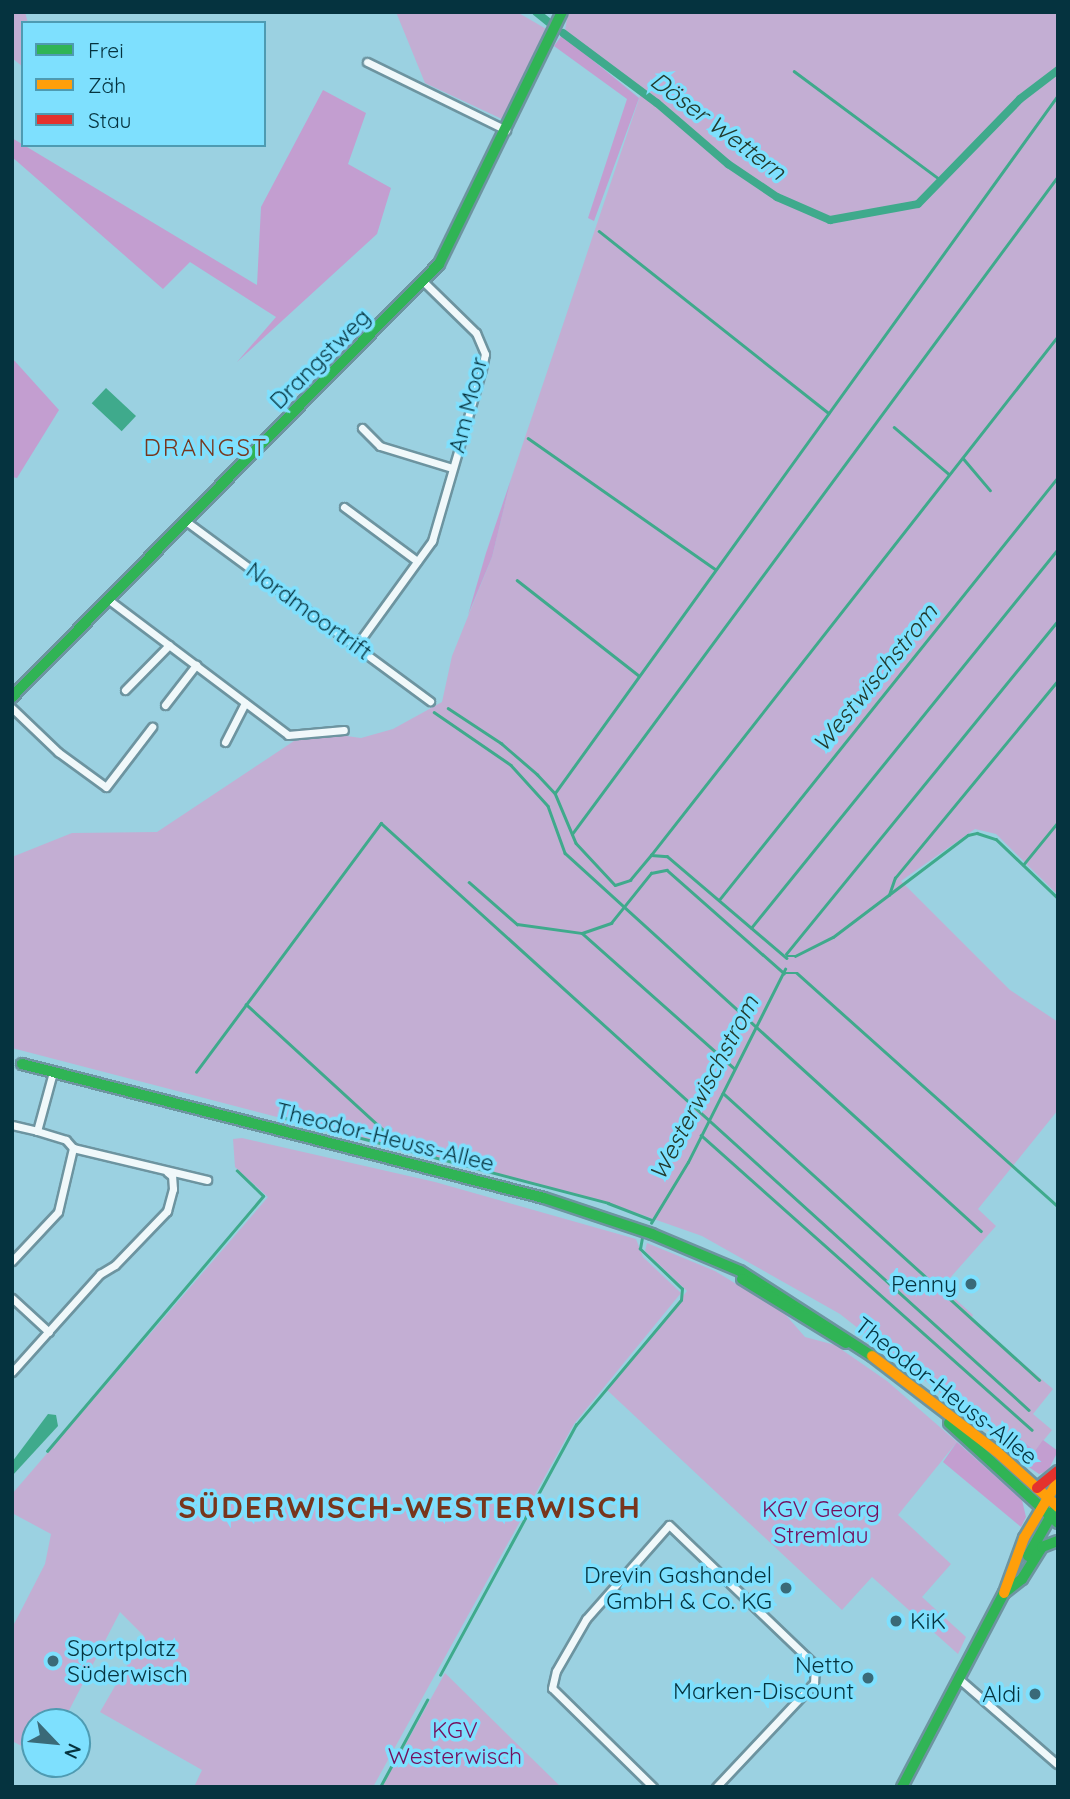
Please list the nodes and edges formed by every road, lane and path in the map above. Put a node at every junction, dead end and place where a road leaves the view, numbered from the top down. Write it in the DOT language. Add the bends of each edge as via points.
graph roads {
  1 [pos="562,12"];
  2 [pos="367,62"];
  3 [pos="507,130"];
  4 [pos="424,282"];
  5 [pos="362,428"];
  6 [pos="452,468"];
  7 [pos="344,507"];
  8 [pos="187,522"];
  9 [pos="417,561"];
  10 [pos="108,600"];
  11 [pos="169,645"];
  12 [pos="356,646"];
  13 [pos="195,665"];
  14 [pos="125,690"];
  15 [pos="12,697"];
  16 [pos="430,701"];
  17 [pos="245,703"];
  18 [pos="165,705"];
  19 [pos="12,708"];
  20 [pos="152,727"];
  21 [pos="344,730"];
  22 [pos="225,742"];
  23 [pos="17,1063"];
  24 [pos="51,1072"];
  25 [pos="12,1125"];
  26 [pos="37,1131"];
  27 [pos="73,1148"];
  28 [pos="167,1172"];
  29 [pos="207,1180"];
  30 [pos="12,1261"];
  31 [pos="12,1298"];
  32 [pos="811,1316"];
  33 [pos="49,1332"];
  34 [pos="12,1372"];
  35 [pos="1058,1471"];
  36 [pos="1058,1481"];
  37 [pos="1037,1488"];
  38 [pos="1055,1504"];
  39 [pos="1049,1515"];
  40 [pos="1058,1541"];
  41 [pos="1014,1585"];
  42 [pos="1004,1593"];
  43 [pos="958,1678"];
  44 [pos="1058,1764"];
  45 [pos="653,1787"];
  46 [pos="716,1787"];
  47 [pos="902,1787"];
  1 -- 3 [label="street, Drangstweg"];
  2 -- 3 [label="street"];
  3 -- 4 [label="street, Drangstweg" via="450,246"];
  4 -- 6 [label="street, Am Moor" via="476,333 485,354"];
  4 -- 8 [label="street, Drangstweg"];
  5 -- 6 [label="street, Am Moor" via="380,446"];
  6 -- 9 [label="street, Am Moor" via="432,541"];
  7 -- 9 [label="street"];
  8 -- 10 [label="street, Drangstweg"];
  8 -- 12 [label="street, Nordmoortrift"];
  9 -- 12 [label="street, Am Moor"];
  10 -- 11 [label="street"];
  10 -- 15 [label="street, Drangstweg"];
  11 -- 13 [label="street"];
  11 -- 14 [label="street"];
  12 -- 16 [label="street, Nordmoortrift"];
  13 -- 17 [label="street"];
  13 -- 18 [label="street"];
  17 -- 21 [label="street" via="288,735"];
  17 -- 22 [label="street"];
  19 -- 20 [label="street" via="58,752 106,788"];
  23 -- 24 [label="street, Theodor-Heuss-Allee"];
  24 -- 26 [label="street"];
  24 -- 32 [label="street, Theodor-Heuss-Allee" via="544,1198 706,1257"];
  25 -- 26 [label="street"];
  26 -- 27 [label="street" via="66,1140"];
  27 -- 28 [label="street"];
  27 -- 30 [label="street" via="58,1212"];
  28 -- 29 [label="street"];
  28 -- 33 [label="street" via="173,1189 167,1211 115,1265 100,1273"];
  31 -- 33 [label="street"];
  32 -- 37 [label="street, Theodor-Heuss-Allee" via="996,1451"];
  32 -- 39 [label="street, Theodor-Heuss-Allee" via="893,1376"];
  33 -- 34 [label="street"];
  35 -- 37 [label="street"];
  36 -- 38 [label="street"];
  37 -- 38 [label="street, Theodor-Heuss-Allee"];
  38 -- 39 [label="street"];
  39 -- 41 [label="street"];
  39 -- 42 [label="street" via="1024,1538"];
  40 -- 41 [label="street" via="1037,1553"];
  41 -- 42 [label="street"];
  42 -- 43 [label="street"];
  43 -- 44 [label="street"];
  43 -- 47 [label="street"];
  45 -- 46 [label="street" via="552,1688 556,1671 586,1619 668,1525 815,1665 814,1683"];
}
